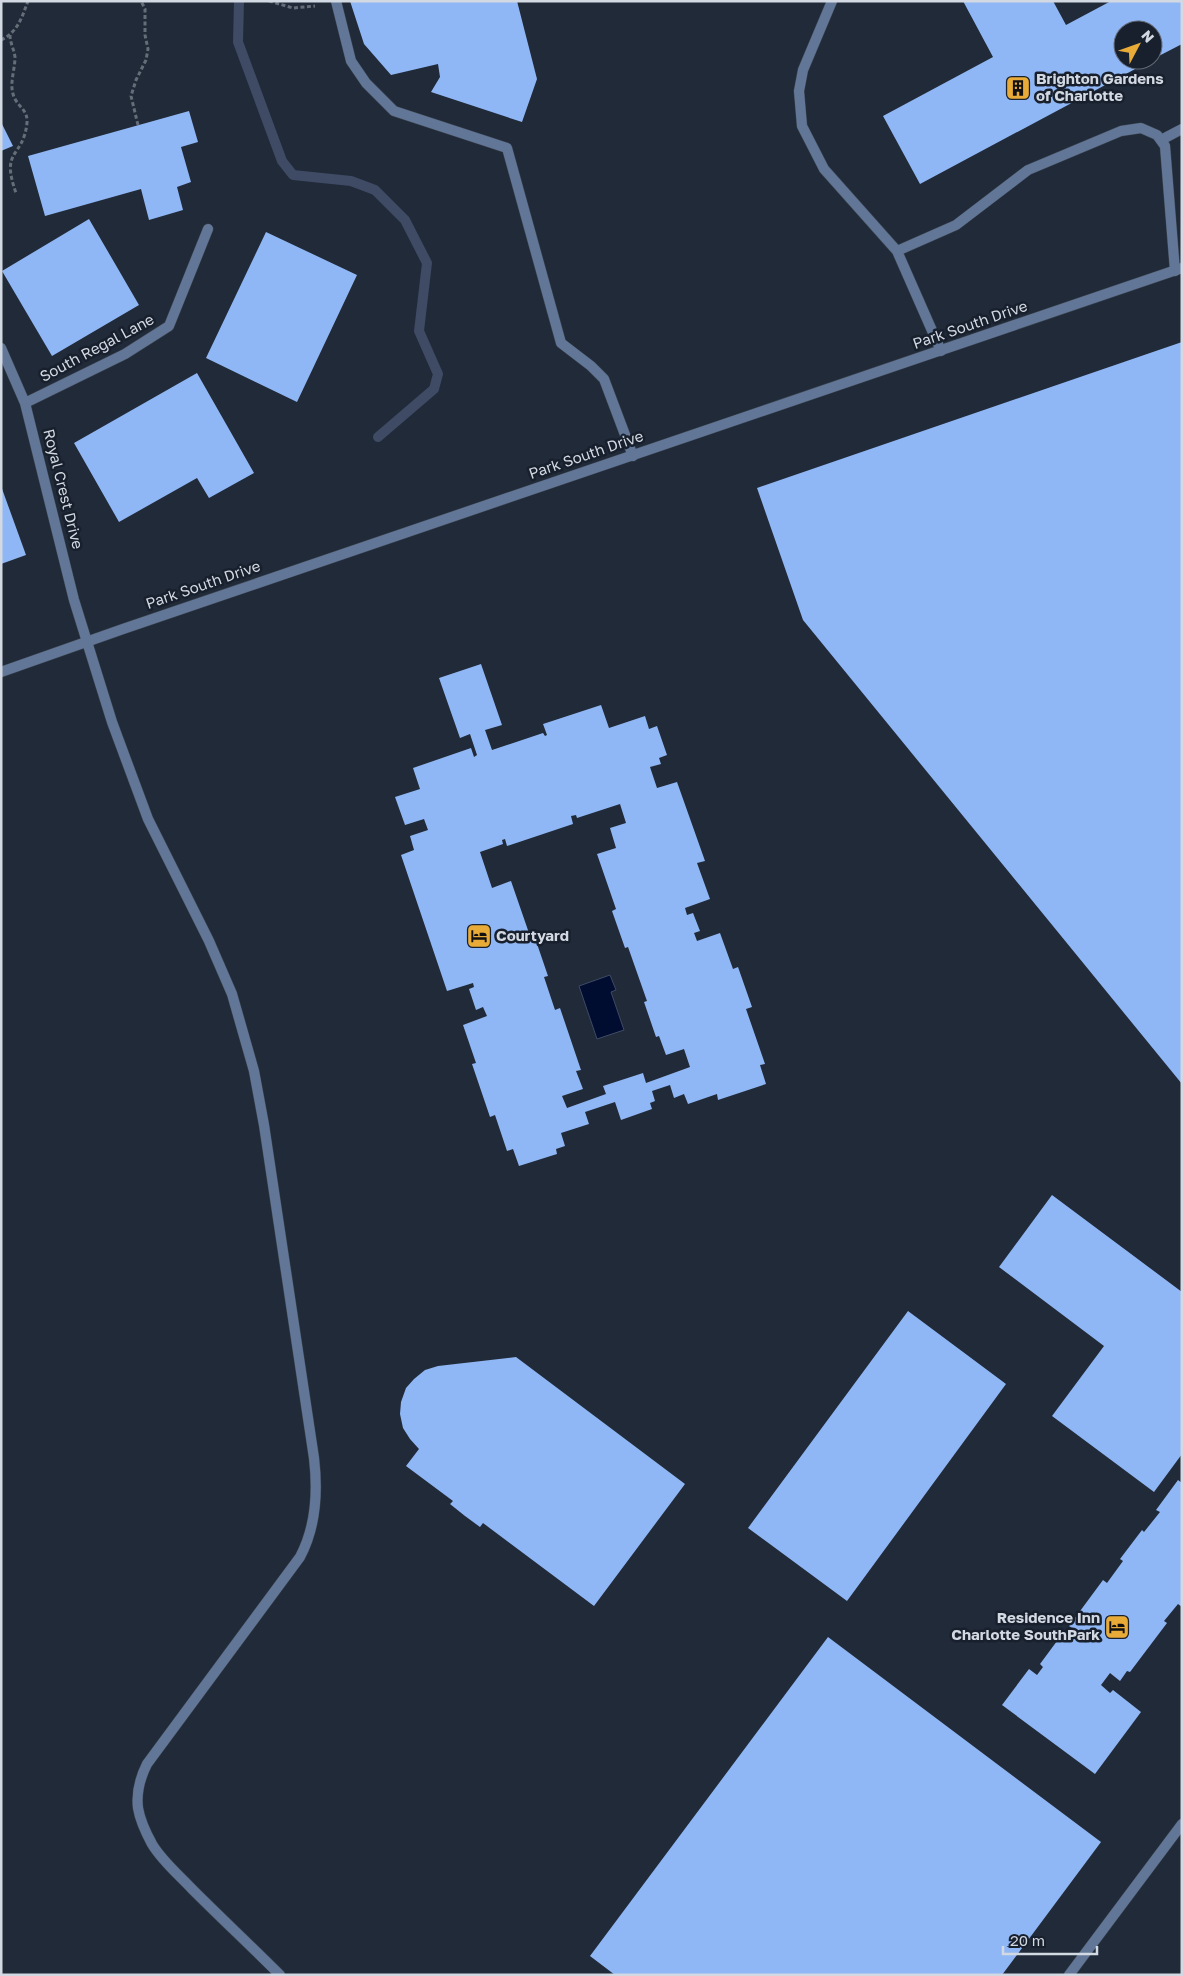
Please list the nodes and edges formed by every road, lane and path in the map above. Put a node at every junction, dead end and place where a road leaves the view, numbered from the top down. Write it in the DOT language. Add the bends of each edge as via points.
graph roads {
  1 [pos="28,1"];
  2 [pos="141,1"];
  3 [pos="270,1"];
  4 [pos="832,1"];
  5 [pos="336,2"];
  6 [pos="10,35"];
  7 [pos="1,40"];
  8 [pos="138,125"];
  9 [pos="1182,128"];
  10 [pos="1161,140"];
  11 [pos="16,193"];
  12 [pos="208,228"];
  13 [pos="897,251"];
  14 [pos="1179,270"];
  15 [pos="1,348"];
  16 [pos="941,351"];
  17 [pos="25,403"];
  18 [pos="633,456"];
  19 [pos="86,641"];
  20 [pos="1,672"];
  21 [pos="1182,1824"];
  22 [pos="280,1975"];
  23 [pos="1069,1975"];
  1 -- 6 [label="path" via="18,26"];
  2 -- 8 [label="path" via="145,9 148,49 132,96"];
  3 -- 5 [label="path" via="293,8"];
  4 -- 13 [label="street" via="803,70 799,92 802,126 824,169"];
  5 -- 18 [label="street" via="351,61 366,83 394,111 507,148 561,343 604,379"];
  6 -- 7 [label="path"];
  6 -- 11 [label="path" via="15,56 13,92 27,121 22,141 7,165"];
  9 -- 10 [label="street"];
  10 -- 13 [label="street" via="1141,128 1122,131 1070,152 1028,170 956,226"];
  10 -- 14 [label="street"];
  12 -- 17 [label="street, South Regal Lane" via="169,326 125,354"];
  13 -- 16 [label="street"];
  14 -- 16 [label="street, Park South Drive"];
  15 -- 17 [label="street, Royal Crest Drive"];
  16 -- 18 [label="street, Park South Drive"];
  17 -- 19 [label="street, Royal Crest Drive"];
  18 -- 19 [label="street, Park South Drive"];
  19 -- 20 [label="street, Park South Drive"];
  19 -- 22 [label="street, Royal Crest Drive" via="134,785 221,968 246,1040 264,1125 316,1476 314,1515 304,1550 147,1764 139,1782 138,1808 152,1845 162,1858"];
  21 -- 23 [label="street"];
}
